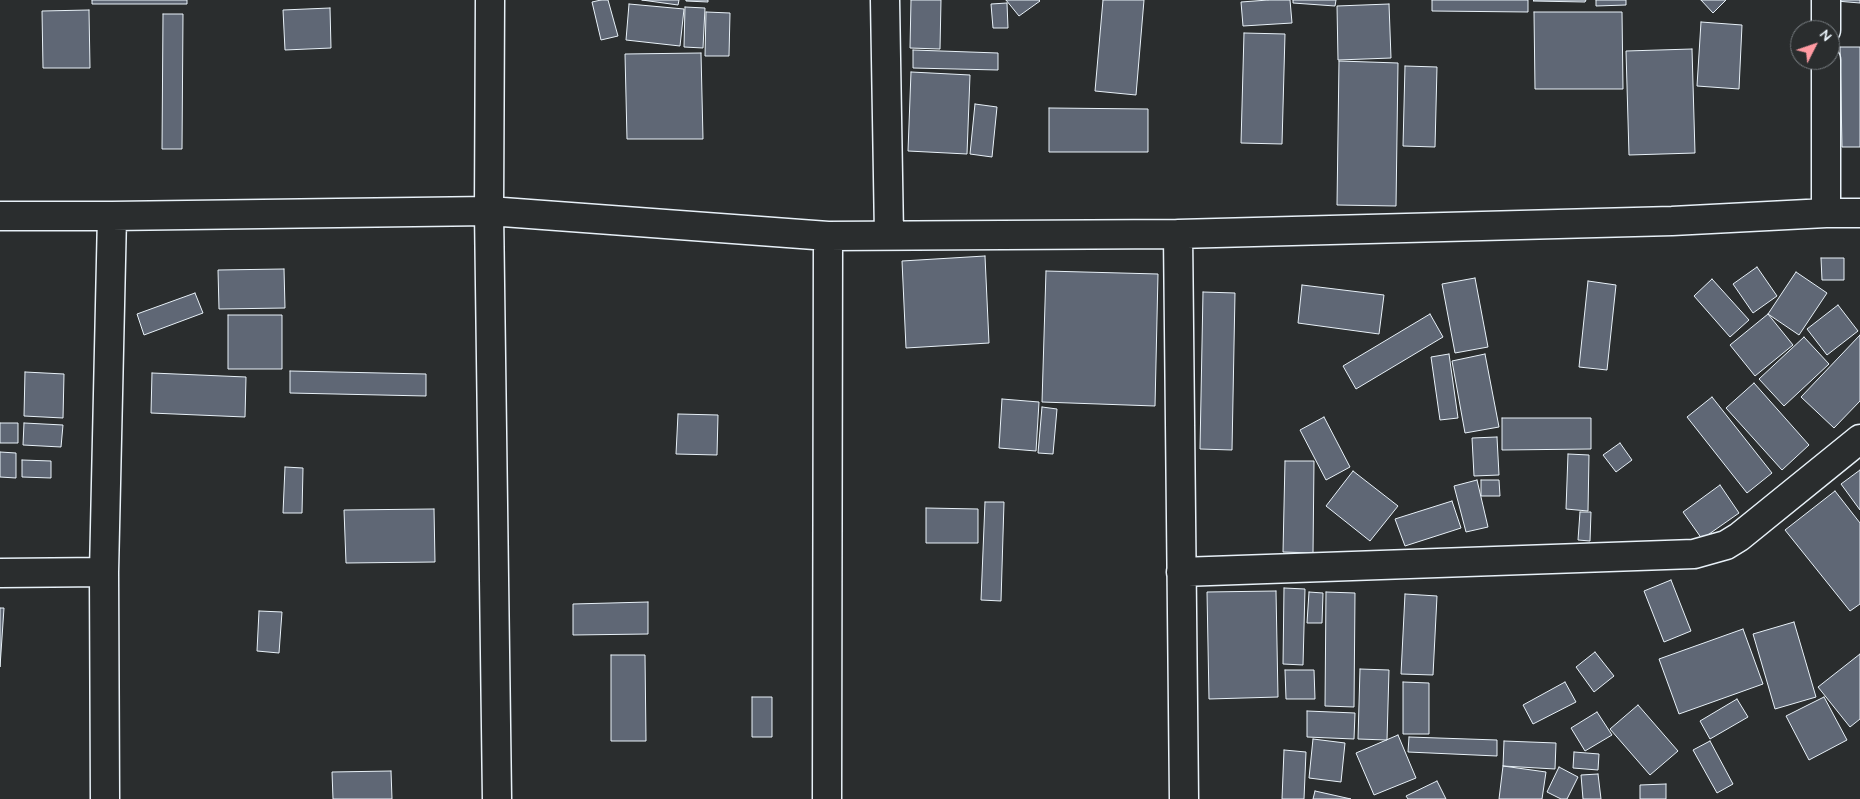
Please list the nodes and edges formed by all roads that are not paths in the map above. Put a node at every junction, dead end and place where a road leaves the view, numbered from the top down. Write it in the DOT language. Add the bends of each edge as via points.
graph roads {
  1 [pos="490,0"];
  2 [pos="885,0"];
  3 [pos="1826,0"];
  4 [pos="1826,20"];
  5 [pos="1826,70"];
  6 [pos="489,211"];
  7 [pos="1826,213"];
  8 [pos="1860,213"];
  9 [pos="0,216"];
  10 [pos="112,216"];
  11 [pos="1178,234"];
  12 [pos="889,235"];
  13 [pos="828,236"];
  14 [pos="1860,439"];
  15 [pos="104,572"];
  16 [pos="1181,572"];
  17 [pos="0,573"];
  18 [pos="106,799"];
  19 [pos="497,799"];
  20 [pos="827,799"];
  21 [pos="1184,799"];
  1 -- 6 [label="street"];
  2 -- 12 [label="street"];
  3 -- 4 [label="street"];
  5 -- 7 [label="street"];
  6 -- 10 [label="street"];
  6 -- 13 [label="street"];
  6 -- 19 [label="street"];
  7 -- 8 [label="street"];
  7 -- 11 [label="street" via="1672,221"];
  9 -- 10 [label="street"];
  10 -- 15 [label="street"];
  11 -- 12 [label="street"];
  11 -- 16 [label="street"];
  12 -- 13 [label="street"];
  13 -- 20 [label="street"];
  14 -- 16 [label="street" via="1738,537 1726,545 1694,554"];
  15 -- 17 [label="street"];
  15 -- 18 [label="street"];
  16 -- 21 [label="street"];
}
